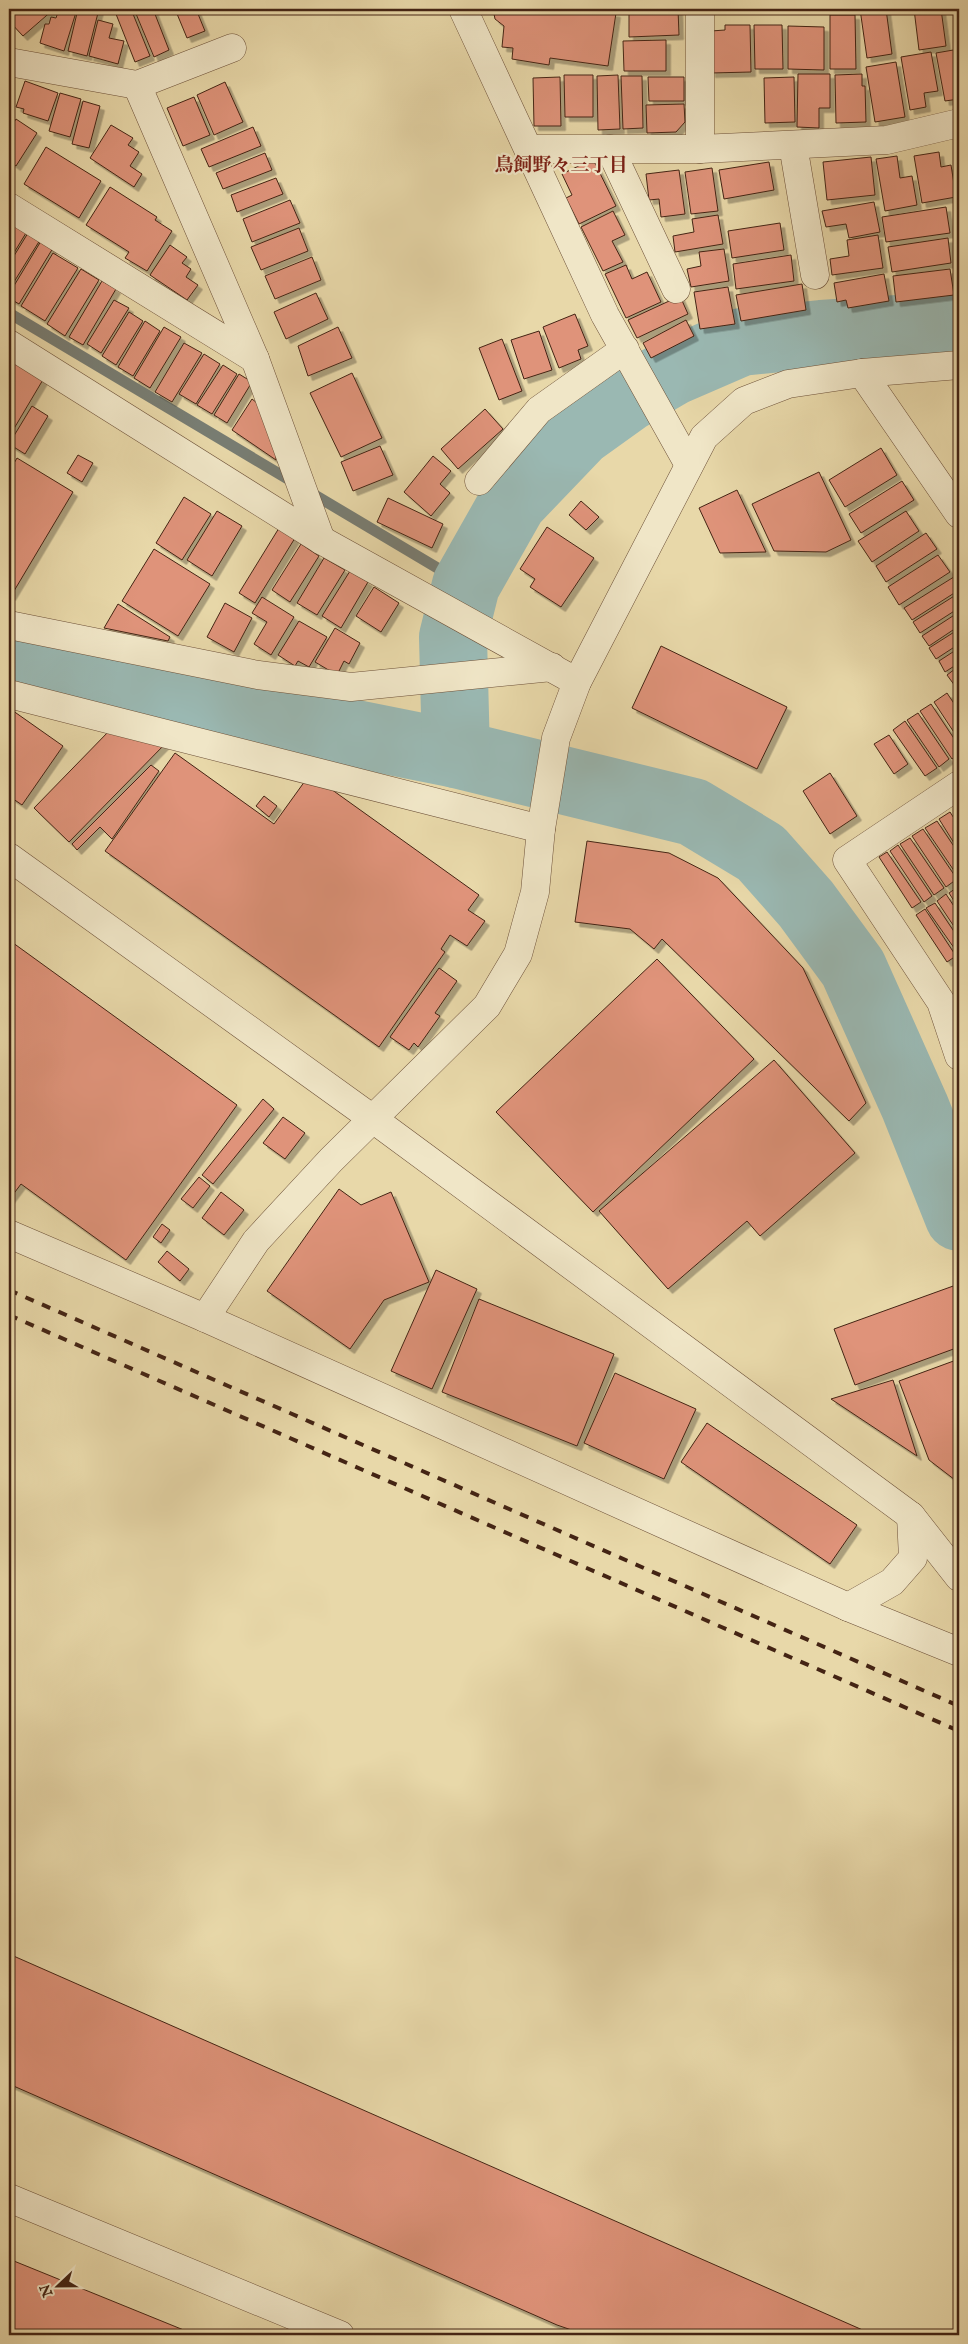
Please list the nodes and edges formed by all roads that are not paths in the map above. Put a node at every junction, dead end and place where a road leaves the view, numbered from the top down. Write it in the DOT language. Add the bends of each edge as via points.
graph roads {
  1 [pos="463,9"];
  2 [pos="700,9"];
  3 [pos="232,48"];
  4 [pos="9,62"];
  5 [pos="137,85"];
  6 [pos="959,123"];
  7 [pos="793,145"];
  8 [pos="530,149"];
  9 [pos="610,149"];
  10 [pos="700,149"];
  11 [pos="9,207"];
  12 [pos="815,275"];
  13 [pos="676,289"];
  14 [pos="9,344"];
  15 [pos="255,359"];
  16 [pos="631,360"];
  17 [pos="959,365"];
  18 [pos="862,373"];
  19 [pos="689,465"];
  20 [pos="479,480"];
  21 [pos="959,514"];
  22 [pos="321,540"];
  23 [pos="9,625"];
  24 [pos="552,667"];
  25 [pos="577,682"];
  26 [pos="9,694"];
  27 [pos="959,785"];
  28 [pos="543,819"];
  29 [pos="9,857"];
  30 [pos="950,996"];
  31 [pos="959,1056"];
  32 [pos="373,1119"];
  33 [pos="9,1234"];
  34 [pos="205,1318"];
  35 [pos="911,1516"];
  36 [pos="959,1577"];
  37 [pos="848,1607"];
  38 [pos="959,1652"];
  39 [pos="9,2198"];
  40 [pos="340,2335"];
  1 -- 8 [label="street"];
  2 -- 10 [label="street"];
  3 -- 5 [label="street"];
  4 -- 5 [label="street"];
  5 -- 15 [label="street"];
  6 -- 7 [label="street" via="887,140"];
  7 -- 10 [label="street"];
  7 -- 12 [label="street"];
  8 -- 9 [label="street"];
  8 -- 16 [label="street" via="605,314"];
  9 -- 10 [label="street"];
  9 -- 13 [label="street"];
  11 -- 15 [label="street"];
  14 -- 22 [label="street"];
  15 -- 22 [label="street"];
  16 -- 19 [label="street"];
  16 -- 20 [label="street" via="539,410"];
  17 -- 18 [label="street"];
  18 -- 19 [label="street" via="788,384 744,401 704,437"];
  18 -- 21 [label="street"];
  19 -- 25 [label="street"];
  22 -- 24 [label="street"];
  23 -- 24 [label="street" via="258,674 351,687"];
  24 -- 25 [label="street"];
  25 -- 28 [label="street" via="556,738"];
  26 -- 28 [label="street"];
  27 -- 30 [label="street" via="846,860"];
  28 -- 32 [label="street" via="536,892 518,954 487,1006"];
  29 -- 32 [label="street"];
  30 -- 31 [label="street"];
  32 -- 34 [label="street" via="256,1241"];
  32 -- 35 [label="street"];
  33 -- 34 [label="street"];
  34 -- 37 [label="street"];
  35 -- 36 [label="street"];
  35 -- 37 [label="street" via="913,1558 892,1582"];
  37 -- 38 [label="street"];
  39 -- 40 [label="street"];
}
